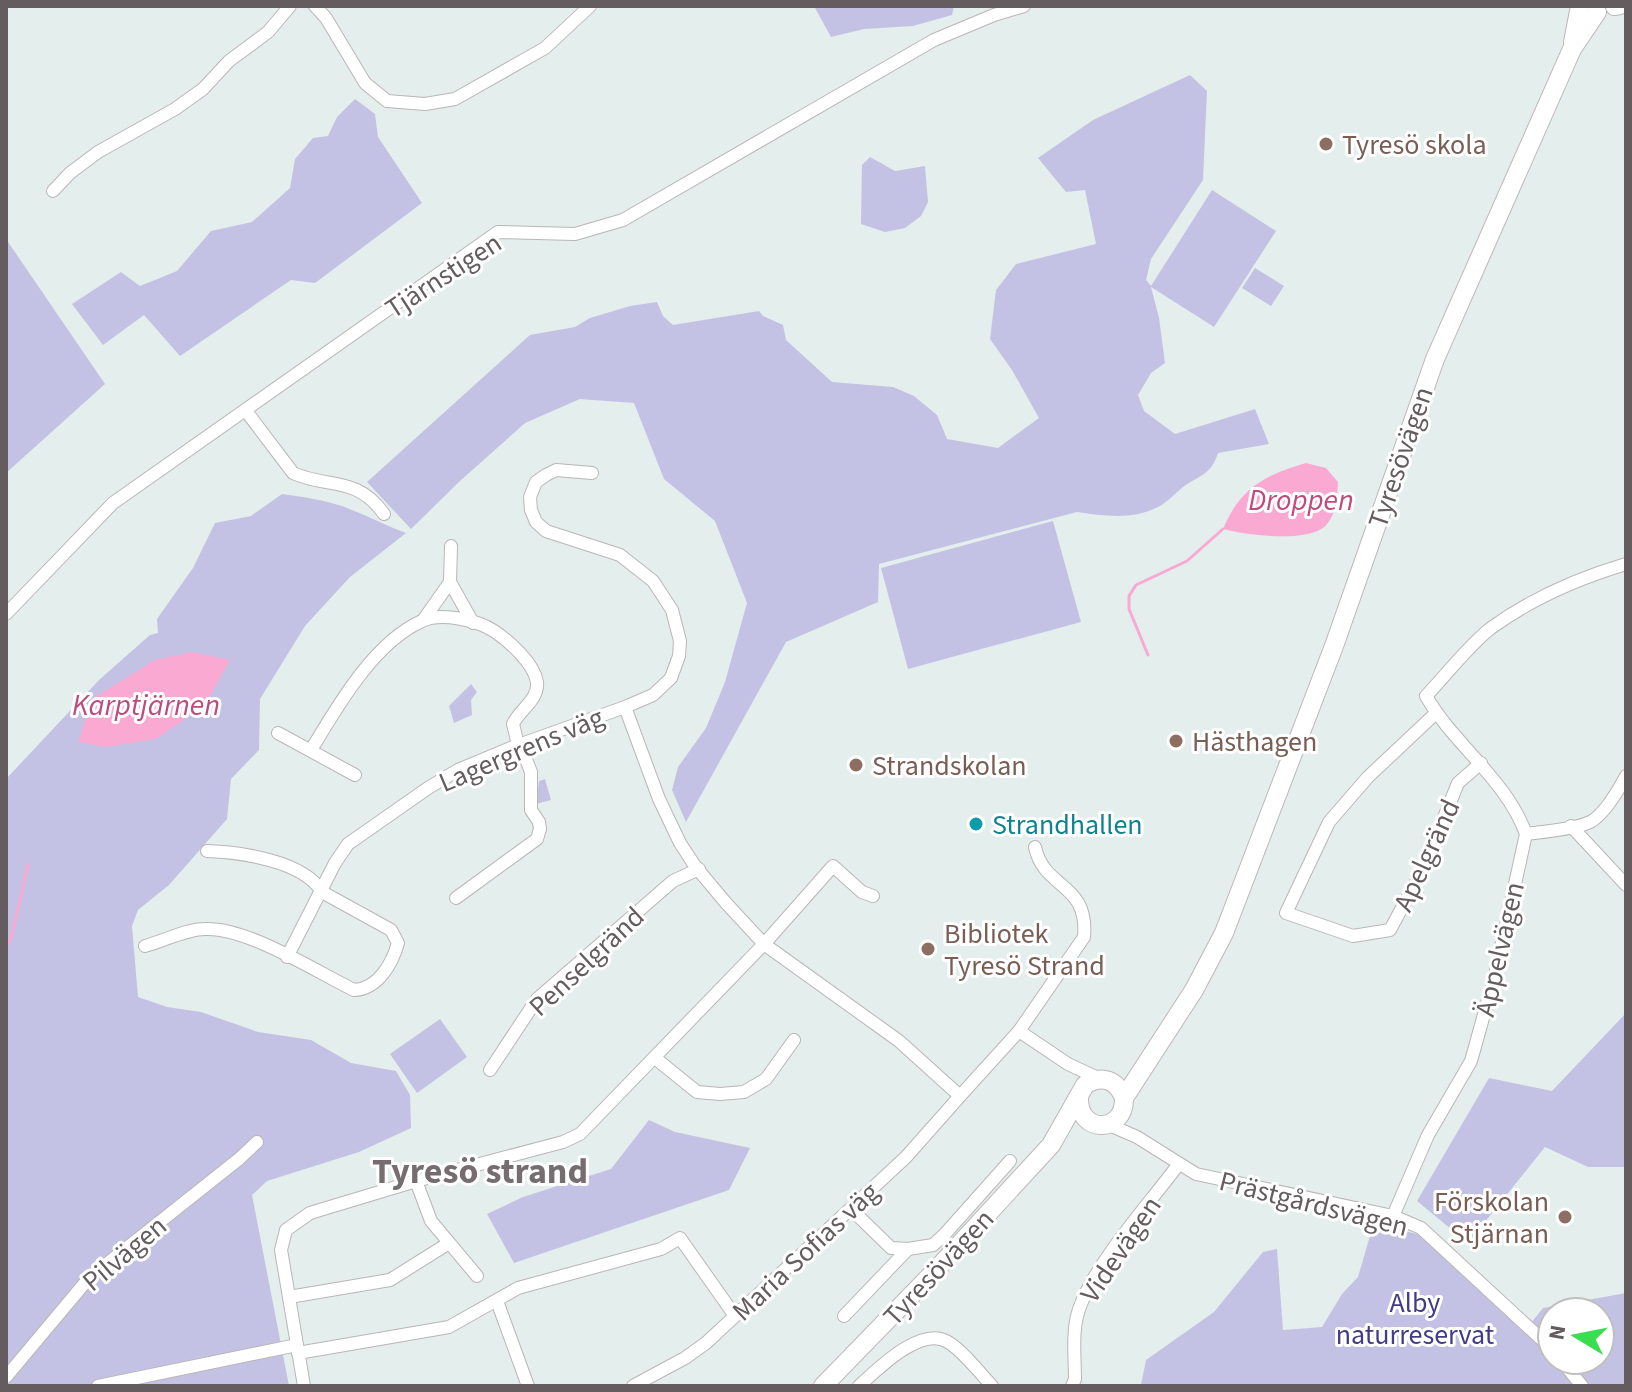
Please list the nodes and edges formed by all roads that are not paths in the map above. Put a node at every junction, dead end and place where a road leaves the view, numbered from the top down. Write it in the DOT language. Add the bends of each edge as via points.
graph roads {
  1 [pos="290,6"];
  2 [pos="315,6"];
  3 [pos="590,6"];
  4 [pos="1024,6"];
  5 [pos="1602,7"];
  6 [pos="992,10"];
  7 [pos="53,191"];
  8 [pos="246,411"];
  9 [pos="592,473"];
  10 [pos="384,514"];
  11 [pos="451,546"];
  12 [pos="1626,564"];
  13 [pos="450,582"];
  14 [pos="6,614"];
  15 [pos="424,619"];
  16 [pos="473,623"];
  17 [pos="625,707"];
  18 [pos="1436,713"];
  19 [pos="278,733"];
  20 [pos="519,744"];
  21 [pos="311,750"];
  22 [pos="1481,763"];
  23 [pos="355,775"];
  24 [pos="1626,776"];
  25 [pos="1571,826"];
  26 [pos="1526,834"];
  27 [pos="1035,847"];
  28 [pos="207,851"];
  29 [pos="699,869"];
  30 [pos="1248,874"];
  31 [pos="1626,885"];
  32 [pos="322,892"];
  33 [pos="873,896"];
  34 [pos="456,898"];
  35 [pos="764,944"];
  36 [pos="145,946"];
  37 [pos="287,957"];
  38 [pos="1019,1031"];
  39 [pos="794,1040"];
  40 [pos="655,1058"];
  41 [pos="1068,1064"];
  42 [pos="490,1070"];
  43 [pos="1104,1079"];
  44 [pos="1080,1094"];
  45 [pos="960,1096"];
  46 [pos="1123,1105"];
  47 [pos="1099,1123"];
  48 [pos="1137,1137"];
  49 [pos="257,1142"];
  50 [pos="1051,1145"];
  51 [pos="1010,1161"];
  52 [pos="1178,1165"];
  53 [pos="416,1181"];
  54 [pos="851,1209"];
  55 [pos="1393,1216"];
  56 [pos="449,1243"];
  57 [pos="908,1249"];
  58 [pos="477,1276"];
  59 [pos="289,1297"];
  60 [pos="497,1301"];
  61 [pos="735,1316"];
  62 [pos="844,1316"];
  63 [pos="1536,1334"];
  64 [pos="298,1349"];
  65 [pos="6,1377"];
  66 [pos="98,1386"];
  67 [pos="304,1386"];
  68 [pos="528,1386"];
  69 [pos="633,1386"];
  70 [pos="823,1386"];
  71 [pos="859,1386"];
  72 [pos="992,1386"];
  73 [pos="1072,1386"];
  1 -- 7 [label="street" via="203,89 98,152"];
  2 -- 3 [label="street" via="365,83 387,101 425,104 455,99 545,48"];
  4 -- 6 [label="street, Tjärnstigen"];
  5 -- 30 [label="main road, Tyresövägen" via="1572,49 1435,359"];
  6 -- 8 [label="street, Tjärnstigen" via="623,220 575,234 498,232"];
  8 -- 10 [label="street" via="293,473 349,487 375,501"];
  8 -- 14 [label="street, Tjärnstigen" via="105,510"];
  9 -- 17 [label="street" via="556,470 546,475 536,482 531,510 546,531 604,548 636,565 672,610 680,641 671,678 653,695"];
  11 -- 13 [label="street"];
  12 -- 18 [label="street" via="1548,595 1490,629 1426,696"];
  13 -- 15 [label="street"];
  13 -- 16 [label="street"];
  15 -- 16 [label="street"];
  15 -- 21 [label="street" via="387,646 361,675"];
  16 -- 20 [label="street" via="503,639 532,669 537,682 534,697 513,724"];
  17 -- 20 [label="street, Lagergrens väg"];
  17 -- 29 [label="street, Lagergrens väg" via="659,799"];
  18 -- 22 [label="street"];
  18 -- 22 [label="street, Apelgränd" via="1329,822 1286,913 1353,936 1390,930 1424,867 1458,783"];
  19 -- 21 [label="street"];
  20 -- 32 [label="street, Lagergrens väg" via="458,770 348,844"];
  20 -- 34 [label="street" via="533,784 530,800 539,822 537,839"];
  21 -- 23 [label="street"];
  22 -- 26 [label="street" via="1520,817"];
  24 -- 25 [label="street" via="1590,822"];
  25 -- 26 [label="street"];
  25 -- 31 [label="street"];
  26 -- 55 [label="street, Äppelvägen" via="1471,1061 1428,1135"];
  27 -- 38 [label="street" via="1047,872 1079,901 1085,929 1080,945"];
  28 -- 32 [label="street" via="280,863 317,883"];
  29 -- 35 [label="street, Lagergrens väg"];
  29 -- 42 [label="street, Penselgränd" via="673,881 537,999"];
  30 -- 43 [label="main road, Tyresövägen" via="1137,1064"];
  30 -- 46 [label="main road, Tyresövägen" via="1194,990"];
  32 -- 37 [label="street"];
  32 -- 37 [label="street" via="391,930 398,943 393,959 363,990 354,990"];
  33 -- 35 [label="street" via="833,866"];
  35 -- 40 [label="street"];
  35 -- 45 [label="street, Lagergrens väg" via="899,1041"];
  36 -- 37 [label="street" via="203,929 249,937"];
  38 -- 41 [label="street"];
  38 -- 45 [label="street"];
  39 -- 40 [label="street" via="766,1079 744,1092 697,1092"];
  40 -- 53 [label="street" via="580,1134"];
  41 -- 43 [label="street"];
  41 -- 44 [label="street"];
  43 -- 44 [label="main road, Tyresövägen" via="1091,1081"];
  43 -- 46 [label="main road" via="1120,1088"];
  44 -- 47 [label="main road" via="1081,1113"];
  44 -- 50 [label="main road, Tyresövägen"];
  45 -- 54 [label="street, Maria Sofias väg"];
  46 -- 47 [label="main road, Tyresövägen"];
  46 -- 48 [label="street, Prästgårdsvägen"];
  47 -- 48 [label="street, Prästgårdsvägen"];
  47 -- 50 [label="main road, Tyresövägen"];
  48 -- 52 [label="street, Prästgårdsvägen"];
  49 -- 65 [label="street, Pilvägen" via="89,1278"];
  50 -- 70 [label="main road, Tyresövägen"];
  51 -- 57 [label="street" via="933,1245"];
  52 -- 55 [label="street, Prästgårdsvägen" via="1196,1174"];
  52 -- 73 [label="street, Videvägen" via="1080,1304"];
  53 -- 56 [label="street" via="431,1221"];
  53 -- 59 [label="street" via="310,1213 286,1230 281,1250"];
  54 -- 57 [label="street" via="891,1248"];
  54 -- 61 [label="street, Maria Sofias väg"];
  55 -- 63 [label="street, Prästgårdsvägen" via="1421,1228"];
  56 -- 58 [label="street"];
  56 -- 59 [label="street" via="390,1280"];
  57 -- 62 [label="street"];
  59 -- 64 [label="street"];
  60 -- 61 [label="street" via="518,1288 661,1249 680,1238"];
  60 -- 64 [label="street" via="449,1327"];
  60 -- 68 [label="street"];
  61 -- 69 [label="street, Maria Sofias väg" via="685,1358"];
  64 -- 66 [label="street"];
  64 -- 67 [label="street"];
  71 -- 72 [label="street" via="891,1357 936,1338 948,1342"];
}
